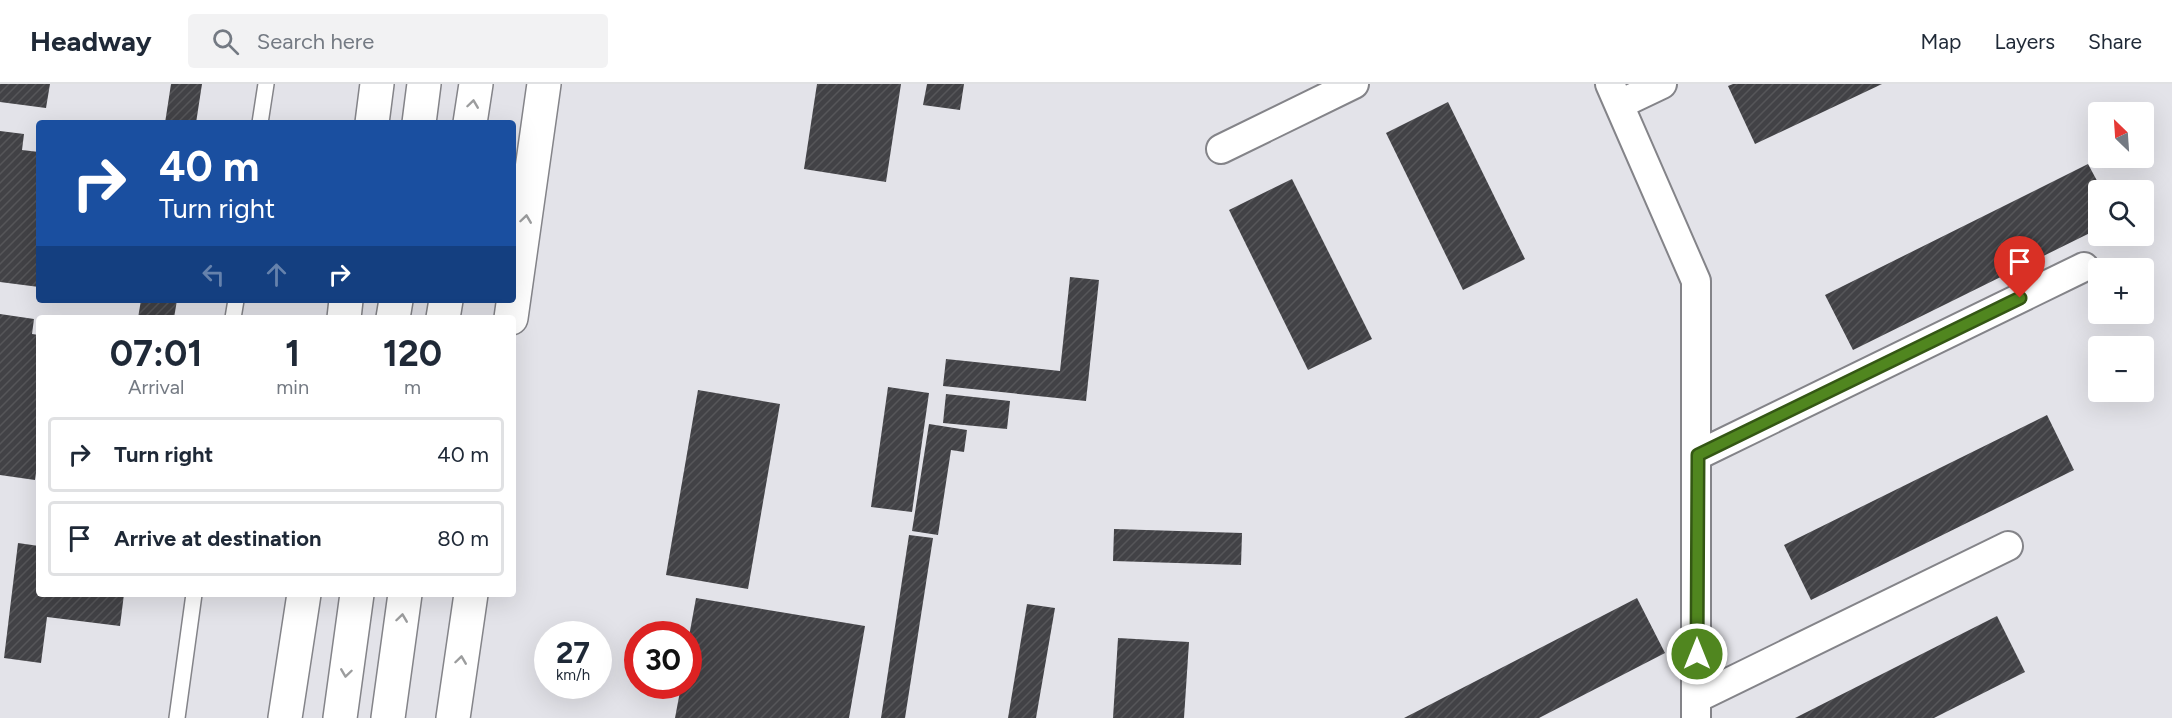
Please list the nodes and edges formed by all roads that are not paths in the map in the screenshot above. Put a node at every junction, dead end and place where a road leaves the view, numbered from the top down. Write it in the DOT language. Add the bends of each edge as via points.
graph roads {
  1 [pos="266,84"];
  2 [pos="377,84"];
  3 [pos="424,84"];
  4 [pos="476,84"];
  5 [pos="544,84"];
  6 [pos="1354,84"];
  7 [pos="1662,84"];
  8 [pos="1615,94"];
  9 [pos="260,120"];
  10 [pos="372,120"];
  11 [pos="419,120"];
  12 [pos="470,120"];
  13 [pos="1221,149"];
  14 [pos="2084,267"];
  15 [pos="516,283"];
  16 [pos="1698,455"];
  17 [pos="2008,546"];
  18 [pos="194,597"];
  19 [pos="304,597"];
  20 [pos="357,597"];
  21 [pos="405,597"];
  22 [pos="471,597"];
  23 [pos="1696,708"];
  24 [pos="177,718"];
  25 [pos="285,718"];
  26 [pos="340,718"];
  27 [pos="388,718"];
  28 [pos="453,718"];
  1 -- 9 [label="lane"];
  2 -- 10 [label="main road"];
  3 -- 11 [label="main road"];
  12 -- 4 [label="main road, one-way"];
  15 -- 5 [label="main road, one-way"];
  6 -- 13 [label="street"];
  7 -- 8 [label="street"];
  8 -- 16 [label="street" via="1696,281"];
  14 -- 16 [label="street"];
  16 -- 23 [label="street"];
  17 -- 23 [label="street"];
  18 -- 24 [label="lane"];
  19 -- 25 [label="main road"];
  20 -- 26 [label="main road, one-way"];
  27 -- 21 [label="main road, one-way"];
  28 -- 22 [label="main road, one-way"];
}
